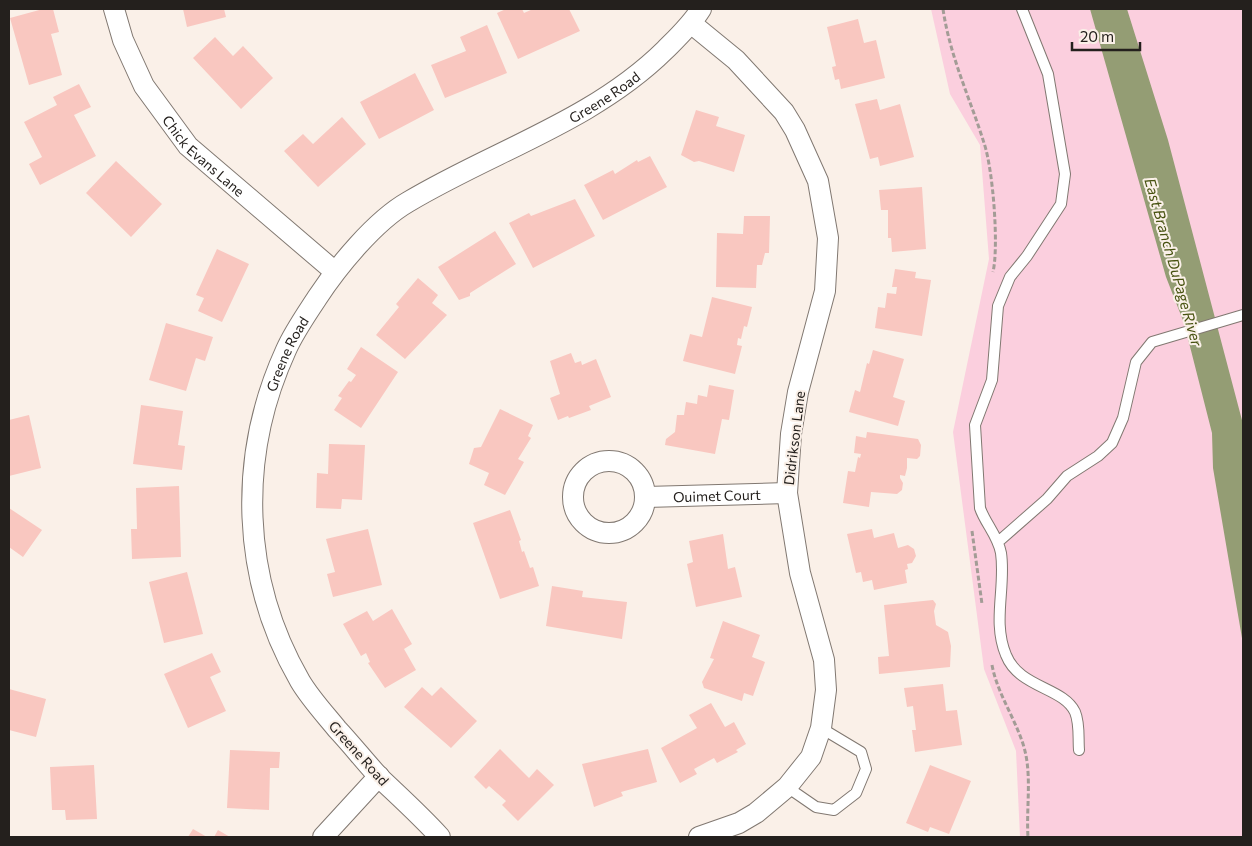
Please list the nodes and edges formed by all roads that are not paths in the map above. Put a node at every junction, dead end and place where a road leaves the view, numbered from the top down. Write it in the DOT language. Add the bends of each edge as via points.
graph roads {
  1 [pos="114,9"];
  2 [pos="1022,9"];
  3 [pos="696,16"];
  4 [pos="334,271"];
  5 [pos="1243,315"];
  6 [pos="788,493"];
  7 [pos="646,497"];
  8 [pos="998,542"];
  9 [pos="821,728"];
  10 [pos="1079,750"];
  11 [pos="379,776"];
  12 [pos="787,787"];
  13 [pos="323,837"];
  14 [pos="440,837"];
  15 [pos="699,837"];
  1 -- 4 [label="street, Chick Evans Lane" via="123,40 144,86 188,146"];
  2 -- 8 [label="lane" via="1048,74 1065,174 1061,204 1002,291 992,380 975,425 980,508"];
  3 -- 4 [label="street, Greene Road" via="644,71 588,109 405,203 372,231"];
  3 -- 6 [label="street, Didrikson Lane" via="784,112 811,162 826,216 825,291 798,392 791,434"];
  4 -- 11 [label="street, Greene Road" via="287,348 264,409 253,469 251,510 254,546 266,605 300,680 314,702"];
  5 -- 8 [label="lane" via="1152,342 1136,362 1123,418 1112,443 1067,476 1047,499"];
  6 -- 7 [label="street, Ouimet Court"];
  6 -- 9 [label="street, Didrikson Lane" via="800,573 824,660 826,690"];
  8 -- 10 [label="lane" via="1001,554 999,623 1006,657 1017,672 1066,701 1074,711"];
  9 -- 12 [label="street, Didrikson Lane" via="811,757"];
  9 -- 12 [label="lane" via="861,752 866,769 856,793 834,810 816,807"];
  11 -- 13 [label="street"];
  11 -- 14 [label="street, Greene Road"];
  12 -- 15 [label="street, Didrikson Lane" via="739,823"];
}
